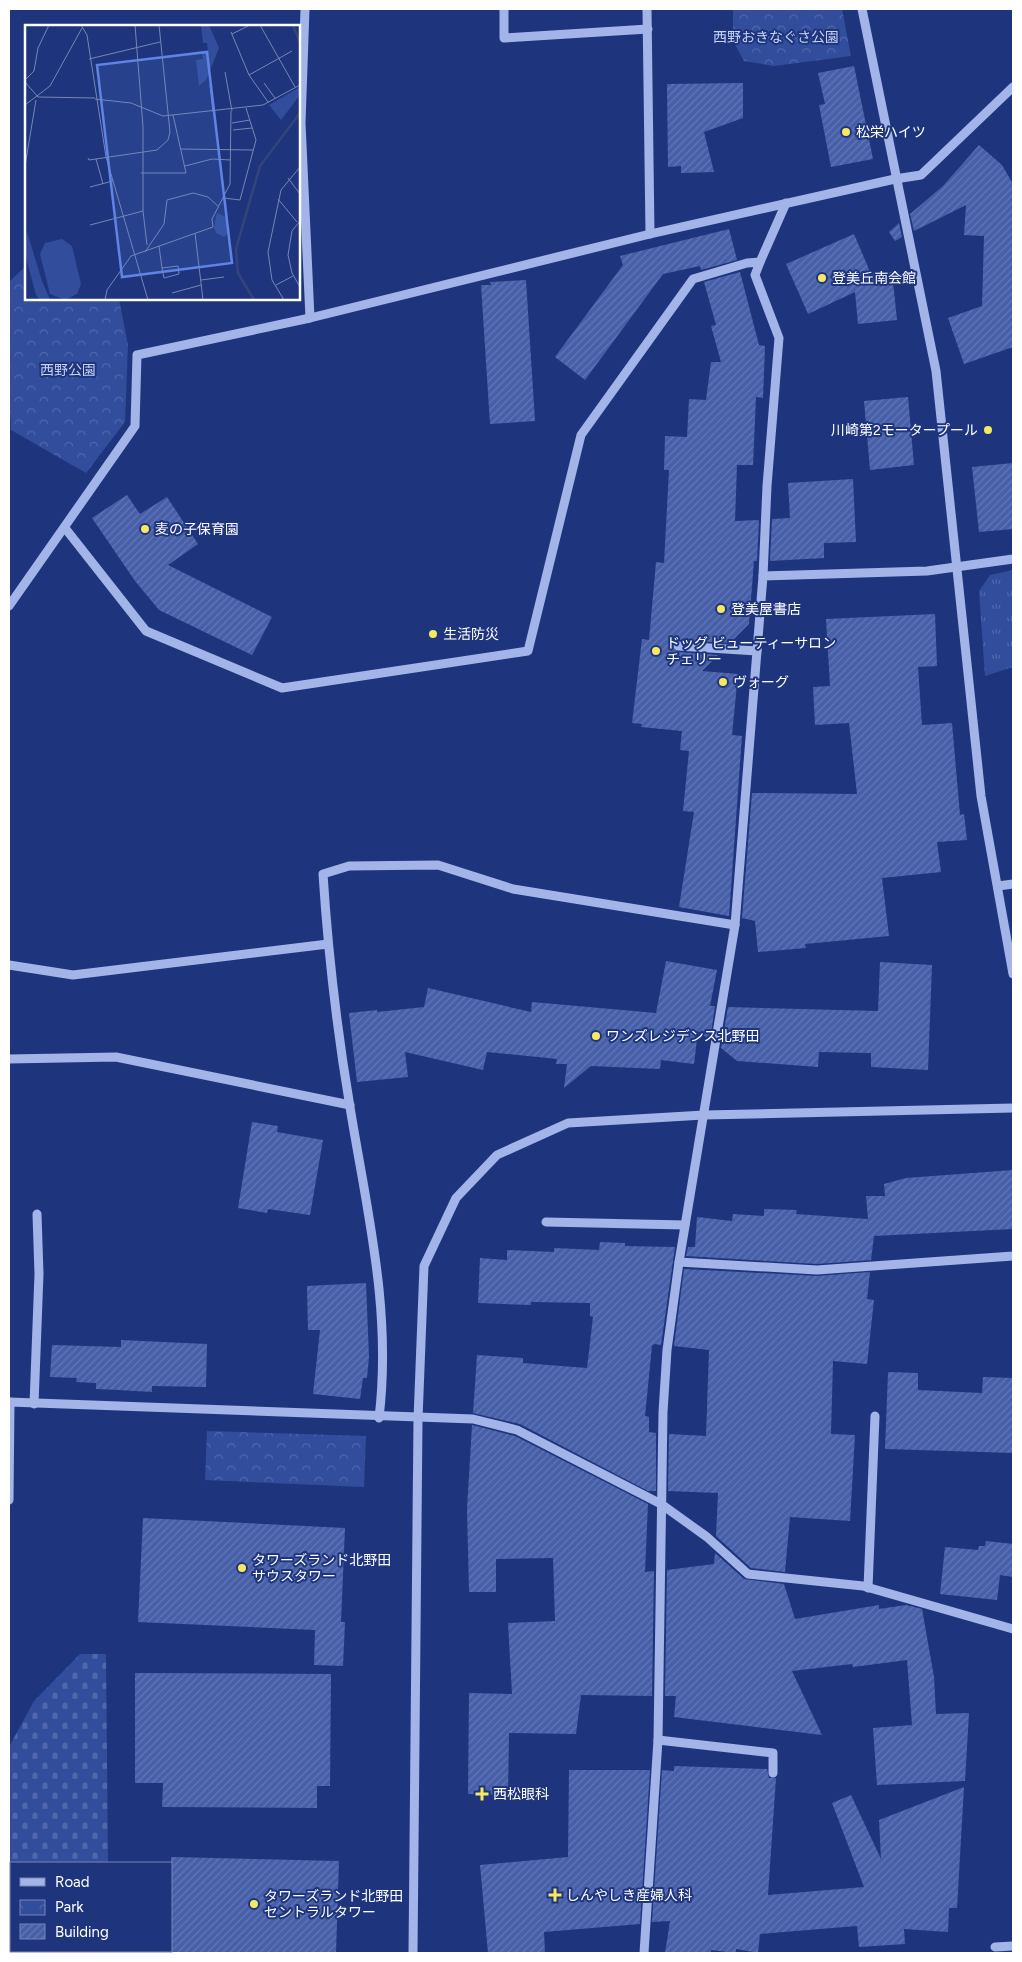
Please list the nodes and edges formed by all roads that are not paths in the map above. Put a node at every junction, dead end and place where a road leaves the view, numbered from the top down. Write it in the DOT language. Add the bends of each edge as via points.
graph roads {
  1 [pos="305,9"];
  2 [pos="504,9"];
  3 [pos="647,9"];
  4 [pos="862,9"];
  5 [pos="648,29"];
  6 [pos="1013,87"];
  7 [pos="895,179"];
  8 [pos="786,203"];
  9 [pos="650,234"];
  10 [pos="760,262"];
  11 [pos="310,318"];
  12 [pos="65,528"];
  13 [pos="1013,559"];
  14 [pos="958,567"];
  15 [pos="762,576"];
  16 [pos="9,605"];
  17 [pos="678,646"];
  18 [pos="757,651"];
  19 [pos="1013,884"];
  20 [pos="998,886"];
  21 [pos="735,925"];
  22 [pos="328,944"];
  23 [pos="9,965"];
  24 [pos="1013,974"];
  25 [pos="9,1059"];
  26 [pos="350,1104"];
  27 [pos="1013,1108"];
  28 [pos="704,1115"];
  29 [pos="37,1214"];
  30 [pos="546,1222"];
  31 [pos="685,1224"];
  32 [pos="1013,1256"];
  33 [pos="679,1262"];
  34 [pos="9,1402"];
  35 [pos="34,1404"];
  36 [pos="875,1416"];
  37 [pos="379,1418"];
  38 [pos="418,1419"];
  39 [pos="9,1500"];
  40 [pos="661,1504"];
  41 [pos="868,1588"];
  42 [pos="1013,1629"];
  43 [pos="658,1740"];
  44 [pos="773,1772"];
  45 [pos="1013,1946"];
  46 [pos="995,1947"];
  47 [pos="413,1953"];
  48 [pos="644,1953"];
  1 -- 11 [label="street" via="301,123"];
  2 -- 5 [label="street" via="504,38"];
  3 -- 5 [label="street"];
  4 -- 7 [label="street"];
  5 -- 9 [label="street"];
  6 -- 7 [label="street" via="921,175"];
  7 -- 8 [label="street"];
  7 -- 14 [label="street" via="936,371"];
  8 -- 9 [label="street"];
  8 -- 10 [label="street"];
  9 -- 11 [label="street"];
  10 -- 12 [label="street" via="692,279 581,435 528,652 282,688 146,631"];
  10 -- 15 [label="street" via="755,275 779,338"];
  11 -- 12 [label="street" via="137,355 135,426"];
  12 -- 16 [label="street"];
  13 -- 14 [label="street"];
  14 -- 15 [label="street" via="927,571"];
  14 -- 20 [label="street" via="981,796"];
  15 -- 18 [label="street"];
  17 -- 18 [label="street"];
  18 -- 21 [label="street"];
  19 -- 20 [label="street"];
  20 -- 24 [label="street"];
  21 -- 22 [label="street" via="513,889 438,866 349,866 323,874"];
  21 -- 28 [label="street"];
  22 -- 23 [label="street" via="73,975"];
  22 -- 26 [label="street"];
  25 -- 26 [label="street" via="116,1057"];
  26 -- 37 [label="street" via="381,1286 384,1324"];
  27 -- 28 [label="street"];
  28 -- 31 [label="street"];
  28 -- 38 [label="street" via="568,1123 497,1155 456,1198 424,1266"];
  29 -- 35 [label="street" via="39,1274"];
  30 -- 31 [label="street"];
  31 -- 33 [label="street"];
  32 -- 33 [label="street" via="817,1270"];
  33 -- 40 [label="street" via="667,1350"];
  34 -- 35 [label="street"];
  34 -- 39 [label="street"];
  35 -- 37 [label="street"];
  36 -- 41 [label="street"];
  37 -- 38 [label="street"];
  38 -- 40 [label="street" via="473,1420 516,1430"];
  38 -- 47 [label="street"];
  40 -- 41 [label="street" via="707,1537 748,1574"];
  40 -- 43 [label="street"];
  41 -- 42 [label="street"];
  43 -- 44 [label="street" via="773,1753"];
  43 -- 48 [label="street"];
  45 -- 46 [label="street"];
}
